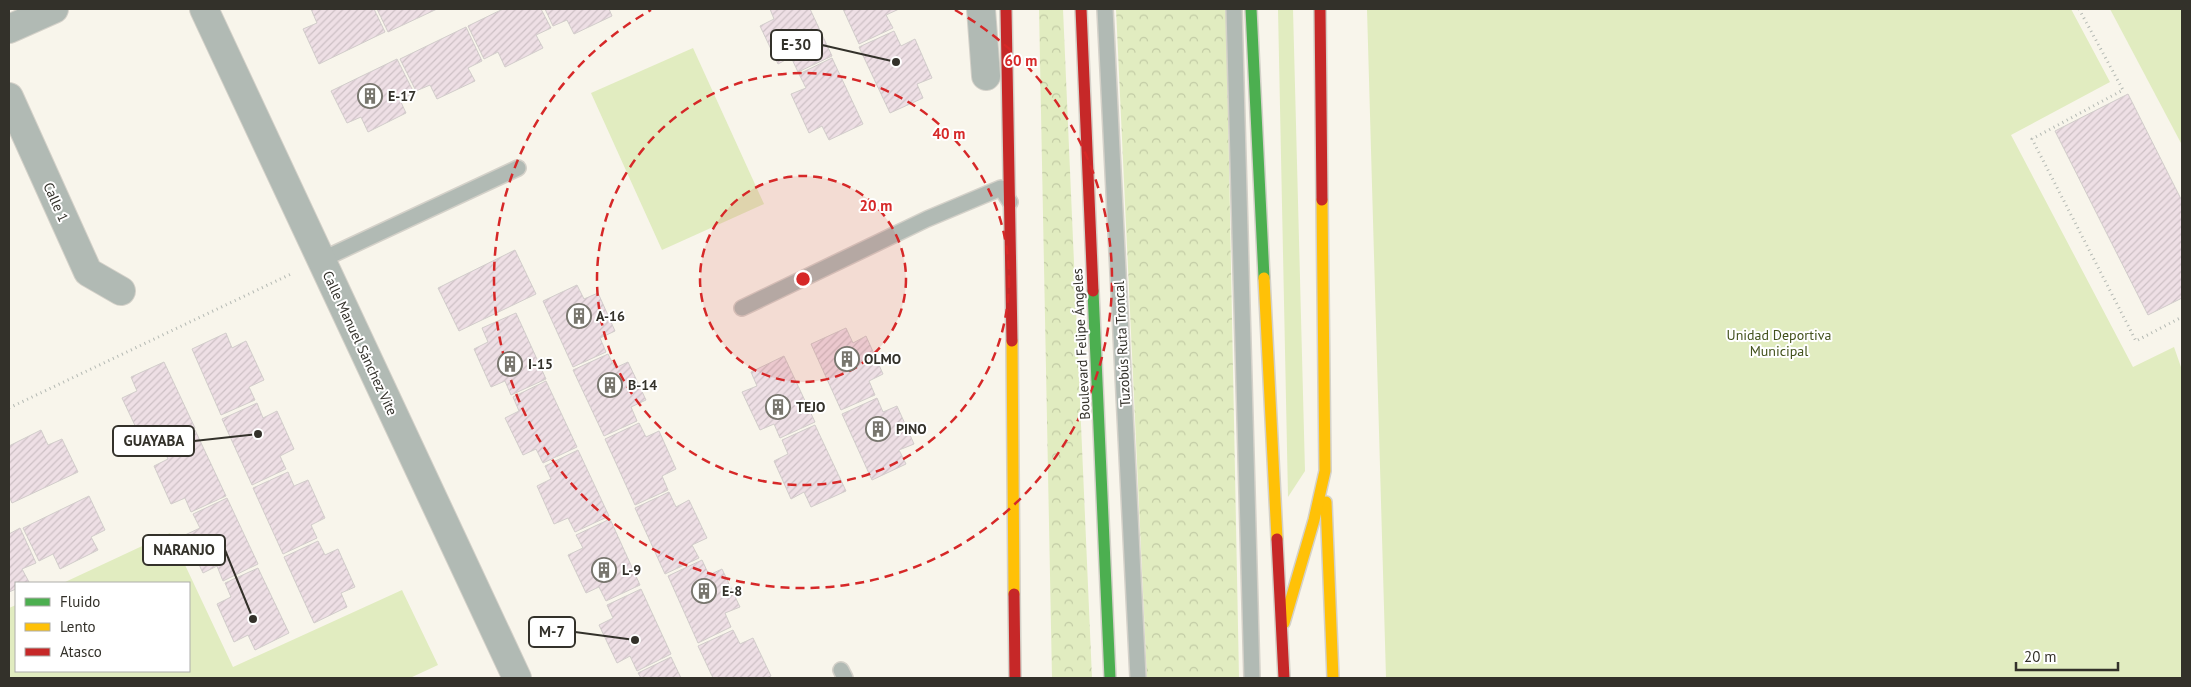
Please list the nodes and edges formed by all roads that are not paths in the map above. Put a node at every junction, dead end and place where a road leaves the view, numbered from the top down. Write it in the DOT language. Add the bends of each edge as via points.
graph roads {
  1 [pos="54,9"];
  2 [pos="204,9"];
  3 [pos="981,9"];
  4 [pos="1006,9"];
  5 [pos="1081,9"];
  6 [pos="1105,9"];
  7 [pos="1234,9"];
  8 [pos="1251,9"];
  9 [pos="1320,9"];
  10 [pos="9,30"];
  11 [pos="986,76"];
  12 [pos="9,97"];
  13 [pos="518,168"];
  14 [pos="1011,203"];
  15 [pos="321,260"];
  16 [pos="121,292"];
  17 [pos="742,308"];
  18 [pos="1325,471"];
  19 [pos="1282,629"];
  20 [pos="517,678"];
  21 [pos="1015,678"];
  22 [pos="1110,678"];
  23 [pos="1138,678"];
  24 [pos="1252,678"];
  25 [pos="1284,678"];
  26 [pos="1333,678"];
  1 -- 10 [label="street"];
  2 -- 15 [label="street, Calle Manuel Sánchez Vite"];
  3 -- 11 [label="street"];
  4 -- 14 [label="main road"];
  5 -- 22 [label="main road, Boulevard Felipe Ángeles"];
  6 -- 23 [label="lane, Tuzobús Ruta Troncal"];
  7 -- 24 [label="lane"];
  8 -- 19 [label="main road"];
  9 -- 18 [label="main road"];
  12 -- 16 [label="street, Calle 1" via="88,272"];
  13 -- 15 [label="lane"];
  14 -- 17 [label="lane" via="1001,188 927,219"];
  14 -- 21 [label="main road"];
  15 -- 20 [label="street, Calle Manuel Sánchez Vite"];
  18 -- 19 [label="main road"];
  18 -- 26 [label="main road"];
  19 -- 25 [label="main road"];
}
